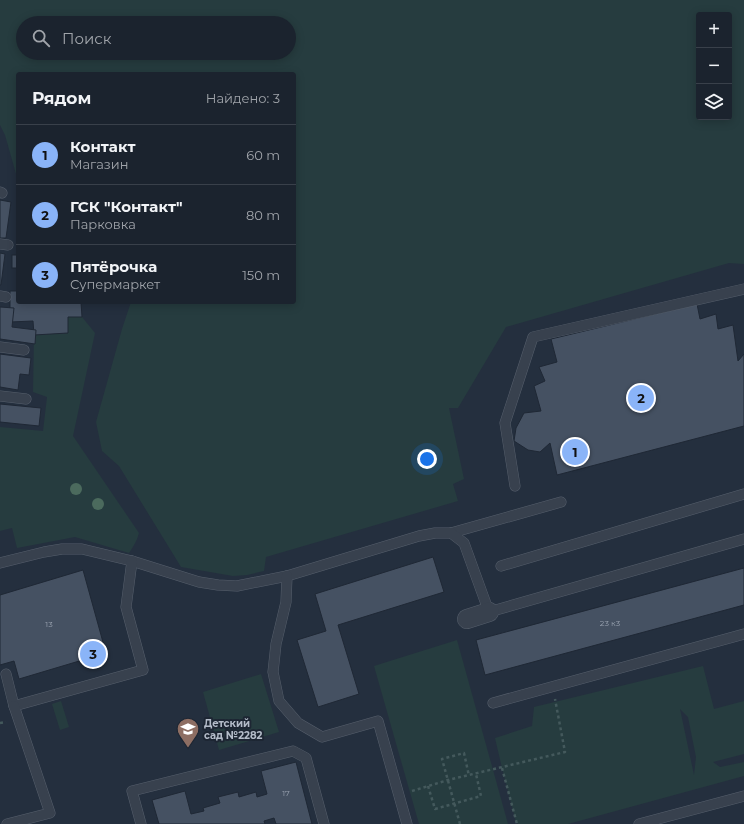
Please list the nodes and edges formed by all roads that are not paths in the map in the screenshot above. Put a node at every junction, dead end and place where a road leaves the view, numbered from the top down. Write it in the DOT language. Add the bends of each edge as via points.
graph roads {
  1 [pos="744,289"];
  2 [pos="0,347"];
  3 [pos="24,350"];
  4 [pos="0,396"];
  5 [pos="26,399"];
  6 [pos="515,486"];
  7 [pos="744,494"];
  8 [pos="561,502"];
  9 [pos="451,533"];
  10 [pos="744,539"];
  11 [pos="132,561"];
  12 [pos="0,563"];
  13 [pos="501,566"];
  14 [pos="287,576"];
  15 [pos="490,612"];
  16 [pos="467,619"];
  17 [pos="744,634"];
  18 [pos="6,674"];
  19 [pos="493,703"];
  20 [pos="14,706"];
  21 [pos="744,796"];
  22 [pos="7,824"];
  23 [pos="142,824"];
  24 [pos="324,824"];
  25 [pos="407,824"];
  26 [pos="639,824"];
  1 -- 6 [label="lane" via="533,337 505,424"];
  2 -- 3 [label="lane"];
  4 -- 5 [label="lane"];
  7 -- 13 [label="lane"];
  8 -- 9 [label="lane"];
  9 -- 14 [label="lane" via="419,536"];
  9 -- 15 [label="lane" via="464,543"];
  10 -- 15 [label="lane"];
  11 -- 12 [label="lane" via="82,549 62,549"];
  11 -- 14 [label="lane" via="199,582 218,585 237,586"];
  11 -- 20 [label="lane" via="126,607 143,670"];
  14 -- 25 [label="lane" via="286,602 272,672 279,701 298,723 322,737 378,721"];
  15 -- 16 [label="street"];
  17 -- 19 [label="lane"];
  18 -- 20 [label="lane"];
  20 -- 22 [label="lane" via="50,813"];
  21 -- 26 [label="lane"];
  23 -- 24 [label="lane" via="132,791 293,750 306,758"];
}
